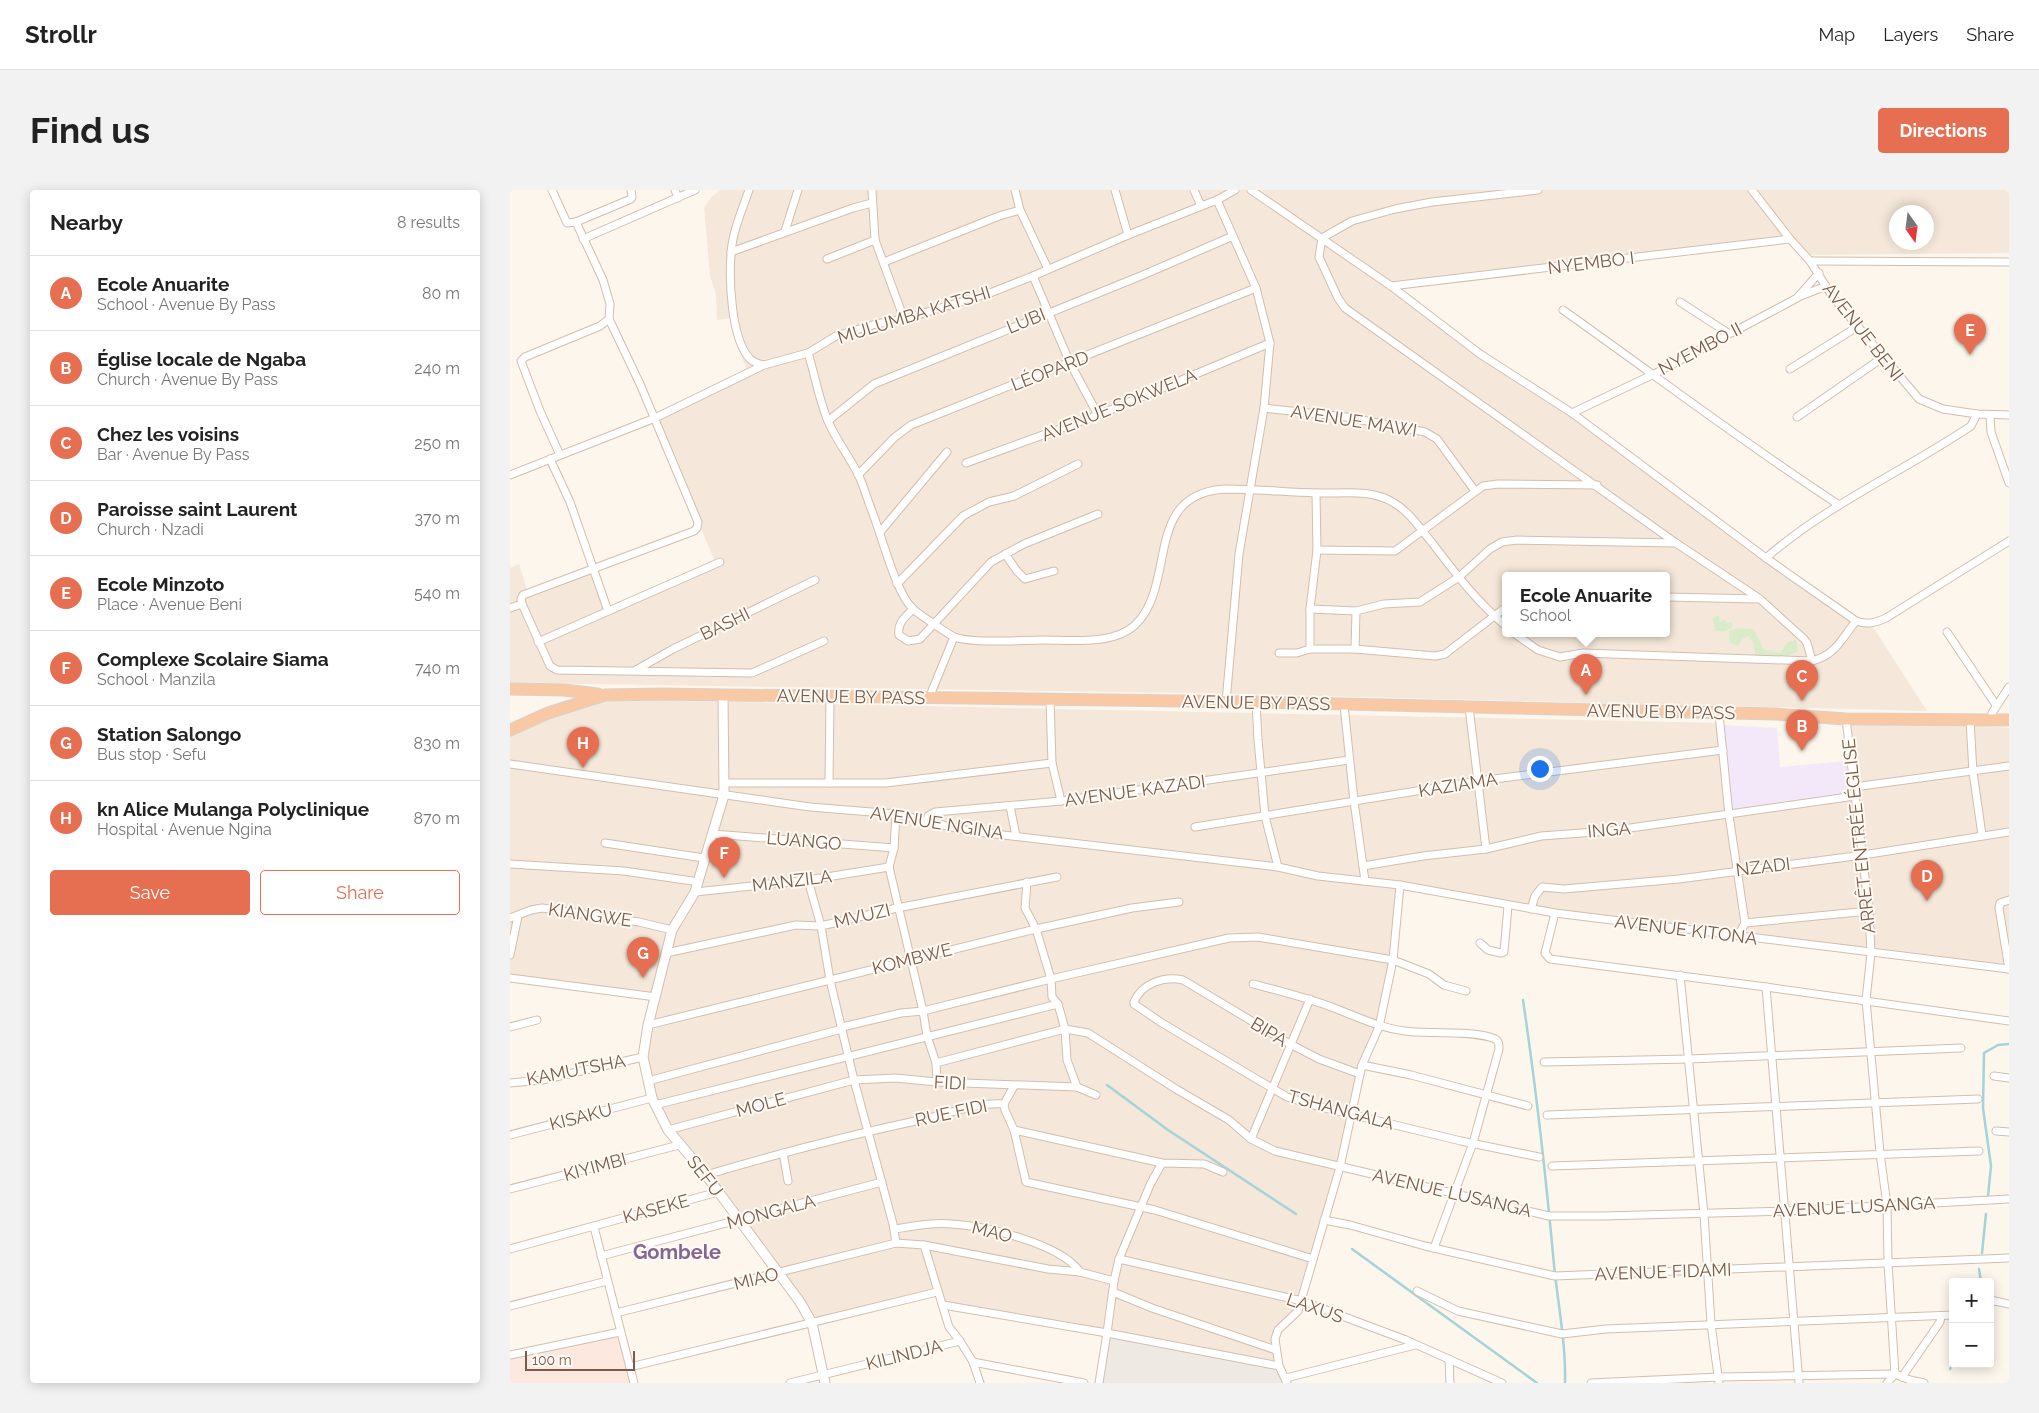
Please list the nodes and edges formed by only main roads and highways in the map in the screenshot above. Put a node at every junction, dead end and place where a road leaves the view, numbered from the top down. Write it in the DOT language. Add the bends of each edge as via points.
graph roads {
  1 [pos="510,689"];
  2 [pos="605,695"];
  3 [pos="2006,720"];
  4 [pos="510,730"];
  1 -- 2 [label="highway"];
  2 -- 3 [label="highway, AVENUE BY PASS" via="1256,702 1775,714 1846,719"];
  2 -- 4 [label="highway, AVENUE BY PASS" via="548,713"];
}
